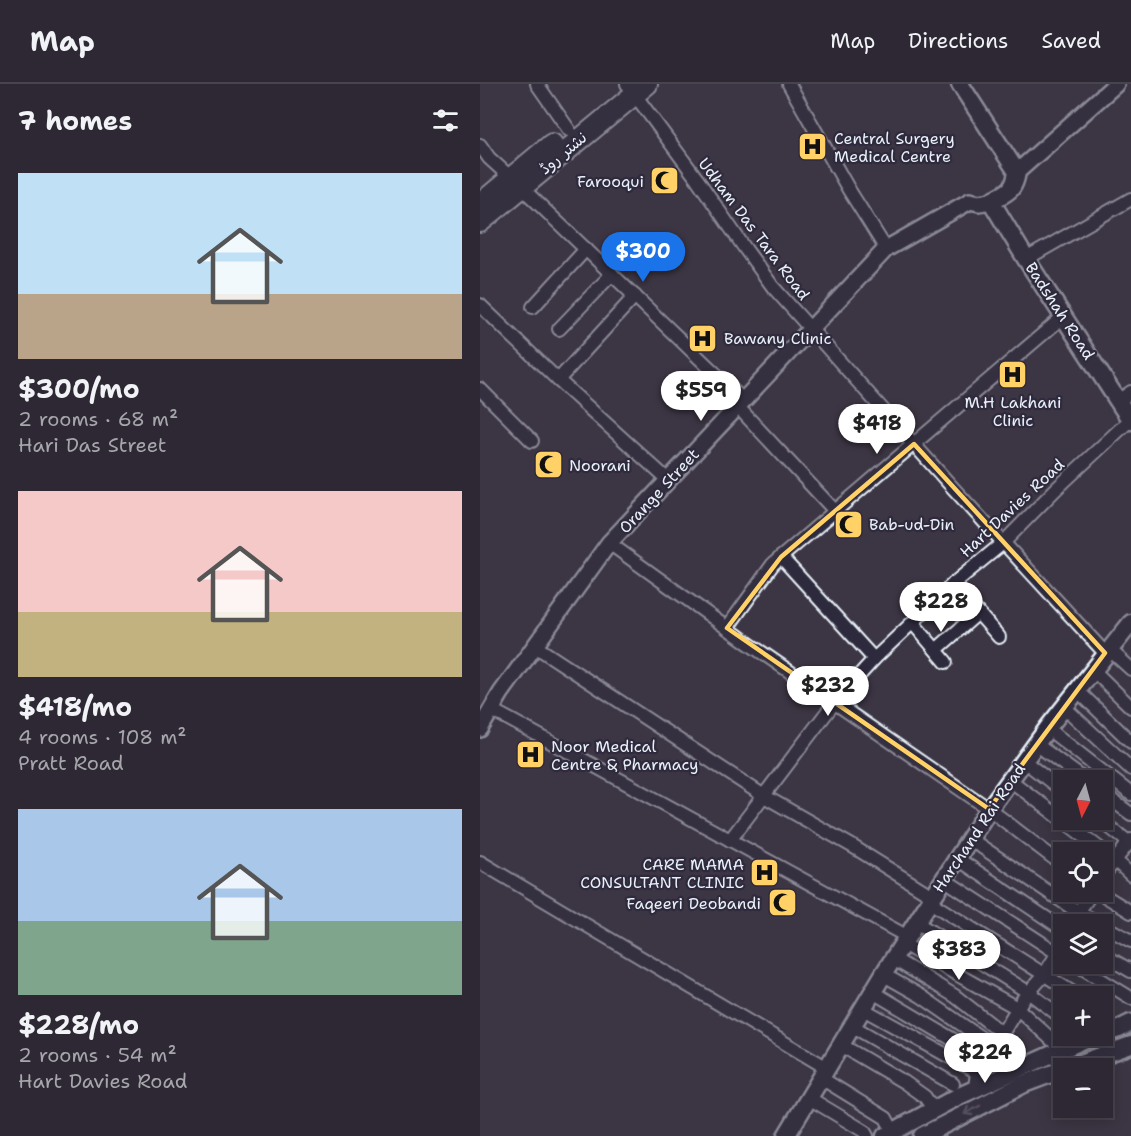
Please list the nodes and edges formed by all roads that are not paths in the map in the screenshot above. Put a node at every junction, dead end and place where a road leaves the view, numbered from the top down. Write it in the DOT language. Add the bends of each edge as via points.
graph roads {
  1 [pos="537,84"];
  2 [pos="789,84"];
  3 [pos="960,84"];
  4 [pos="1116,84"];
  5 [pos="633,86"];
  6 [pos="569,130"];
  7 [pos="480,145"];
  8 [pos="1017,172"];
  9 [pos="516,183"];
  10 [pos="1131,200"];
  11 [pos="991,201"];
  12 [pos="480,204"];
  13 [pos="480,222"];
  14 [pos="586,249"];
  15 [pos="886,249"];
  16 [pos="1026,258"];
  17 [pos="612,274"];
  18 [pos="635,296"];
  19 [pos="480,304"];
  20 [pos="533,307"];
  21 [pos="1064,316"];
  22 [pos="559,329"];
  23 [pos="811,330"];
  24 [pos="558,380"];
  25 [pos="480,389"];
  26 [pos="1125,397"];
  27 [pos="741,404"];
  28 [pos="1131,420"];
  29 [pos="532,441"];
  30 [pos="914,444"];
  31 [pos="669,481"];
  32 [pos="835,511"];
  33 [pos="609,543"];
  34 [pos="1004,543"];
  35 [pos="781,557"];
  36 [pos="953,584"];
  37 [pos="978,614"];
  38 [pos="913,623"];
  39 [pos="727,628"];
  40 [pos="1129,629"];
  41 [pos="999,637"];
  42 [pos="535,646"];
  43 [pos="936,650"];
  44 [pos="1107,651"];
  45 [pos="874,660"];
  46 [pos="946,662"];
  47 [pos="1131,669"];
  48 [pos="1093,670"];
  49 [pos="1077,690"];
  50 [pos="834,703"];
  51 [pos="1064,707"];
  52 [pos="1131,707"];
  53 [pos="492,710"];
  54 [pos="1047,728"];
  55 [pos="480,729"];
  56 [pos="1131,742"];
  57 [pos="1036,744"];
  58 [pos="1024,761"];
  59 [pos="1131,769"];
  60 [pos="1071,770"];
  61 [pos="1010,780"];
  62 [pos="1053,783"];
  63 [pos="1131,794"];
  64 [pos="764,796"];
  65 [pos="1113,801"];
  66 [pos="989,809"];
  67 [pos="1131,814"];
  68 [pos="1113,829"];
  69 [pos="970,839"];
  70 [pos="730,840"];
  71 [pos="1130,842"];
  72 [pos="1053,858"];
  73 [pos="958,859"];
  74 [pos="1115,860"];
  75 [pos="480,862"];
  76 [pos="1113,863"];
  77 [pos="1131,875"];
  78 [pos="945,880"];
  79 [pos="932,900"];
  80 [pos="1113,902"];
  81 [pos="1131,912"];
  82 [pos="1071,914"];
  83 [pos="1053,923"];
  84 [pos="1113,931"];
  85 [pos="909,935"];
  86 [pos="1131,940"];
  87 [pos="1053,946"];
  88 [pos="894,959"];
  89 [pos="1113,960"];
  90 [pos="1053,962"];
  91 [pos="1131,971"];
  92 [pos="1092,974"];
  93 [pos="884,975"];
  94 [pos="1044,975"];
  95 [pos="1062,986"];
  96 [pos="873,992"];
  97 [pos="1028,992"];
  98 [pos="1131,998"];
  99 [pos="1017,1008"];
  100 [pos="863,1009"];
  101 [pos="1053,1011"];
  102 [pos="1131,1023"];
  103 [pos="852,1026"];
  104 [pos="1113,1029"];
  105 [pos="1002,1033"];
  106 [pos="841,1045"];
  107 [pos="1131,1045"];
  108 [pos="1072,1046"];
  109 [pos="994,1047"];
  110 [pos="1063,1050"];
  111 [pos="984,1058"];
  112 [pos="1095,1058"];
  113 [pos="824,1073"];
  114 [pos="1053,1073"];
  115 [pos="976,1080"];
  116 [pos="953,1084"];
  117 [pos="809,1098"];
  118 [pos="933,1109"];
  119 [pos="889,1134"];
  120 [pos="790,1135"];
  121 [pos="867,1136"];
  122 [pos="922,1136"];
  1 -- 6 [label="street"];
  2 -- 15 [label="street"];
  3 -- 8 [label="main road"];
  4 -- 8 [label="street, Orange Street"];
  5 -- 6 [label="main road, نشتر روڈ"];
  5 -- 9 [label="main road, نشتر روڈ"];
  5 -- 23 [label="street, Udham Das Tara Road" via="746,250"];
  6 -- 9 [label="main road, نشتر روڈ"];
  7 -- 9 [label="street"];
  8 -- 11 [label="main road, Orange Street" via="1009,191"];
  9 -- 12 [label="main road, نشتر روڈ"];
  9 -- 13 [label="main road, نشتر روڈ"];
  9 -- 14 [label="street"];
  10 -- 16 [label="street"];
  11 -- 15 [label="street, Orange Street" via="970,201"];
  11 -- 16 [label="main road, Badshah Road"];
  14 -- 17 [label="street"];
  14 -- 20 [label="street"];
  15 -- 23 [label="street, Orange Street"];
  16 -- 21 [label="main road, Badshah Road"];
  17 -- 18 [label="street"];
  17 -- 22 [label="street"];
  18 -- 24 [label="street"];
  18 -- 27 [label="street"];
  19 -- 24 [label="street"];
  21 -- 26 [label="main road, Badshah Road"];
  21 -- 30 [label="street"];
  23 -- 27 [label="street, Orange Street"];
  23 -- 30 [label="street, Udham Das Tara Road"];
  24 -- 31 [label="street"];
  25 -- 29 [label="street"];
  26 -- 28 [label="main road, Badshah Road"];
  27 -- 31 [label="street, Orange Street"];
  27 -- 32 [label="street"];
  28 -- 34 [label="street, Hart Davies Road"];
  30 -- 32 [label="street"];
  30 -- 34 [label="street, Udham Das Tara Road"];
  31 -- 33 [label="street, Orange Street"];
  32 -- 35 [label="street"];
  33 -- 39 [label="street"];
  33 -- 42 [label="street, Orange Street"];
  34 -- 36 [label="street, Hart Davies Road"];
  34 -- 44 [label="street, Udham Das Tara Road"];
  35 -- 39 [label="street"];
  35 -- 45 [label="street"];
  36 -- 37 [label="street"];
  36 -- 38 [label="street, Hart Davies Road"];
  37 -- 41 [label="street"];
  37 -- 43 [label="street"];
  38 -- 43 [label="street"];
  38 -- 45 [label="street, Hart Davies Road"];
  39 -- 50 [label="street"];
  40 -- 44 [label="main road, Harchand Rai Road"];
  42 -- 53 [label="street, Orange Street"];
  42 -- 64 [label="street"];
  43 -- 46 [label="street"];
  44 -- 47 [label="street, Udham Das Tara Road"];
  44 -- 48 [label="main road, Harchand Rai Road"];
  45 -- 50 [label="street, Hart Davies Road"];
  48 -- 49 [label="main road, Harchand Rai Road"];
  48 -- 52 [label="street"];
  49 -- 51 [label="main road, Harchand Rai Road"];
  49 -- 56 [label="street"];
  50 -- 64 [label="street, Hart Davies Road"];
  50 -- 66 [label="street"];
  51 -- 54 [label="main road, Harchand Rai Road"];
  51 -- 59 [label="street"];
  53 -- 55 [label="street, Orange Street"];
  53 -- 70 [label="street"];
  54 -- 57 [label="main road, Harchand Rai Road"];
  54 -- 63 [label="street"];
  57 -- 58 [label="main road, Harchand Rai Road"];
  57 -- 60 [label="street"];
  58 -- 61 [label="main road, Harchand Rai Road"];
  58 -- 62 [label="street"];
  61 -- 66 [label="main road, Harchand Rai Road"];
  61 -- 74 [label="street"];
  64 -- 70 [label="street, Hart Davies Road"];
  64 -- 79 [label="street" via="852,846"];
  65 -- 67 [label="street"];
  66 -- 69 [label="main road, Harchand Rai Road"];
  66 -- 72 [label="street"];
  68 -- 71 [label="street"];
  69 -- 73 [label="main road, Harchand Rai Road"];
  69 -- 82 [label="street"];
  70 -- 85 [label="street"];
  71 -- 74 [label="street"];
  73 -- 78 [label="main road, Harchand Rai Road"];
  73 -- 83 [label="street"];
  74 -- 76 [label="street"];
  74 -- 77 [label="street"];
  75 -- 113 [label="street"];
  78 -- 79 [label="main road, Harchand Rai Road"];
  78 -- 87 [label="street"];
  79 -- 85 [label="main road, Harchand Rai Road"];
  79 -- 94 [label="street"];
  80 -- 81 [label="street"];
  84 -- 86 [label="street"];
  85 -- 88 [label="main road, Harchand Rai Road"];
  85 -- 97 [label="street"];
  85 -- 99 [label="street"];
  88 -- 93 [label="main road, Harchand Rai Road"];
  88 -- 105 [label="street" via="955,996"];
  89 -- 91 [label="street"];
  90 -- 94 [label="street"];
  92 -- 98 [label="street"];
  93 -- 96 [label="main road, Harchand Rai Road"];
  93 -- 109 [label="street"];
  94 -- 95 [label="street"];
  94 -- 97 [label="street"];
  96 -- 100 [label="main road, Harchand Rai Road"];
  96 -- 111 [label="street"];
  97 -- 99 [label="street"];
  97 -- 101 [label="street"];
  99 -- 105 [label="street"];
  99 -- 110 [label="street"];
  100 -- 103 [label="main road, Harchand Rai Road"];
  100 -- 115 [label="street"];
  102 -- 104 [label="main road"];
  103 -- 106 [label="main road, Harchand Rai Road"];
  103 -- 116 [label="street"];
  105 -- 109 [label="street"];
  106 -- 113 [label="main road, Harchand Rai Road"];
  106 -- 118 [label="street" via="926,1097"];
  107 -- 112 [label="main road"];
  108 -- 110 [label="main road"];
  109 -- 111 [label="street"];
  110 -- 115 [label="main road"];
  111 -- 115 [label="street"];
  113 -- 117 [label="main road, Harchand Rai Road"];
  113 -- 119 [label="street" via="886,1119"];
  114 -- 122 [label="main road, one-way"];
  115 -- 118 [label="main road"];
  117 -- 120 [label="main road, Harchand Rai Road"];
  117 -- 121 [label="street"];
  118 -- 119 [label="main road"];
}
